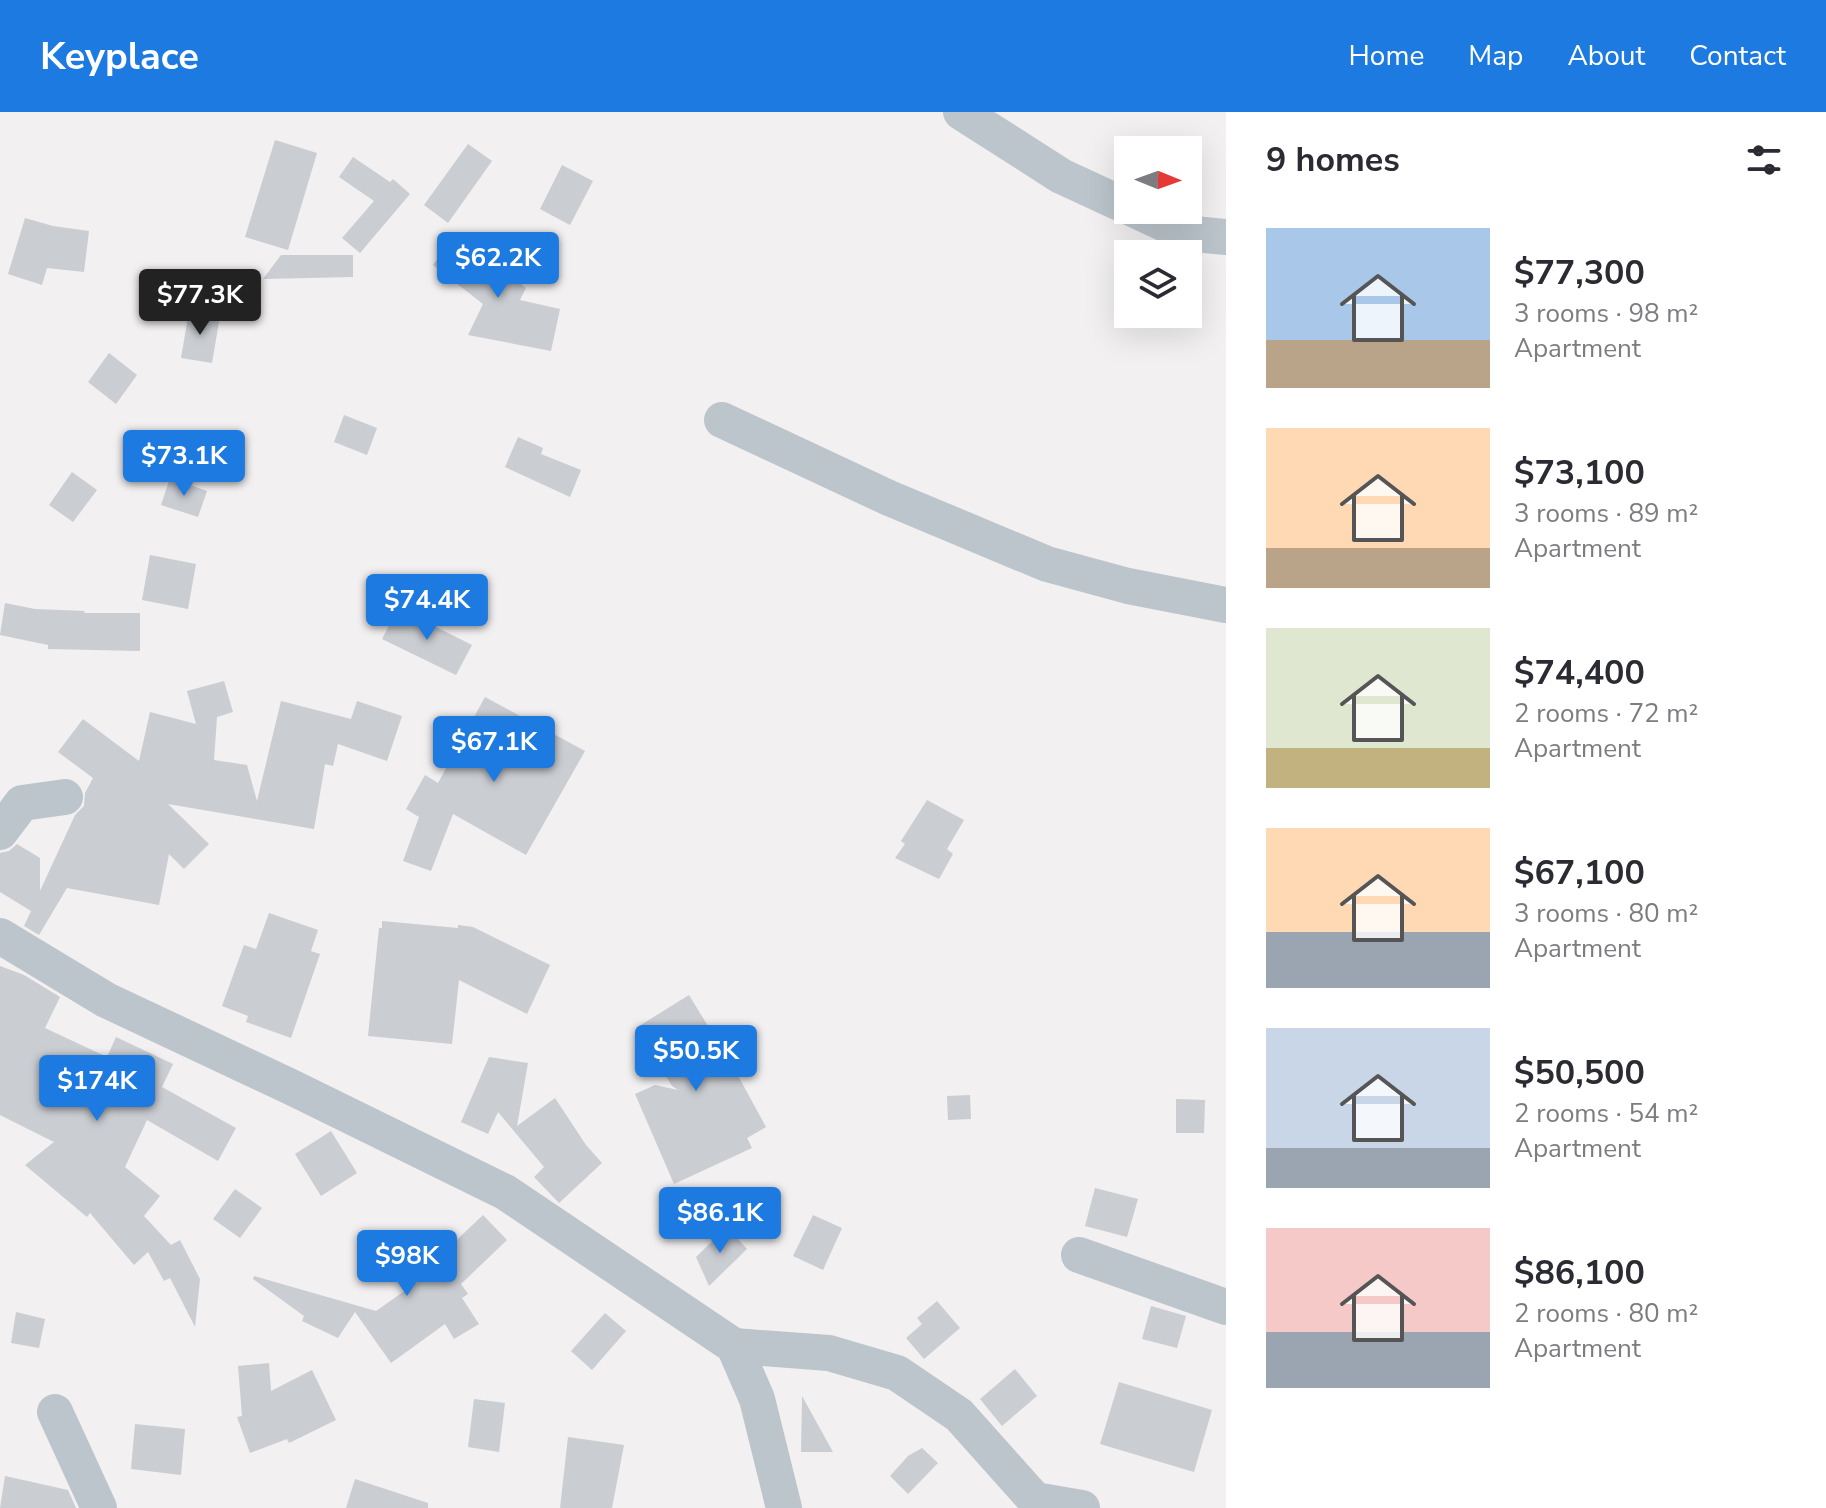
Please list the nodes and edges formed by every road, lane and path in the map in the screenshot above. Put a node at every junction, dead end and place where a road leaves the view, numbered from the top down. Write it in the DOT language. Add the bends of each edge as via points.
graph roads {
  1 [pos="961,112"];
  2 [pos="1114,201"];
  3 [pos="1165,224"];
  4 [pos="1226,237"];
  5 [pos="722,420"];
  6 [pos="1226,605"];
  7 [pos="65,797"];
  8 [pos="0,832"];
  9 [pos="0,936"];
  10 [pos="1079,1255"];
  11 [pos="1226,1307"];
  12 [pos="734,1346"];
  13 [pos="55,1412"];
  14 [pos="1030,1504"];
  15 [pos="99,1508"];
  16 [pos="784,1508"];
  17 [pos="1082,1508"];
  1 -- 2 [label="street" via="1061,176"];
  3 -- 4 [label="street" via="1184,233"];
  5 -- 6 [label="street" via="1047,564"];
  7 -- 8 [label="street" via="22,803"];
  9 -- 12 [label="street" via="106,1000 505,1192"];
  10 -- 11 [label="street"];
  12 -- 14 [label="street" via="829,1353 897,1373 959,1415"];
  12 -- 16 [label="street" via="757,1399"];
  13 -- 15 [label="street"];
  14 -- 17 [label="street"];
}
